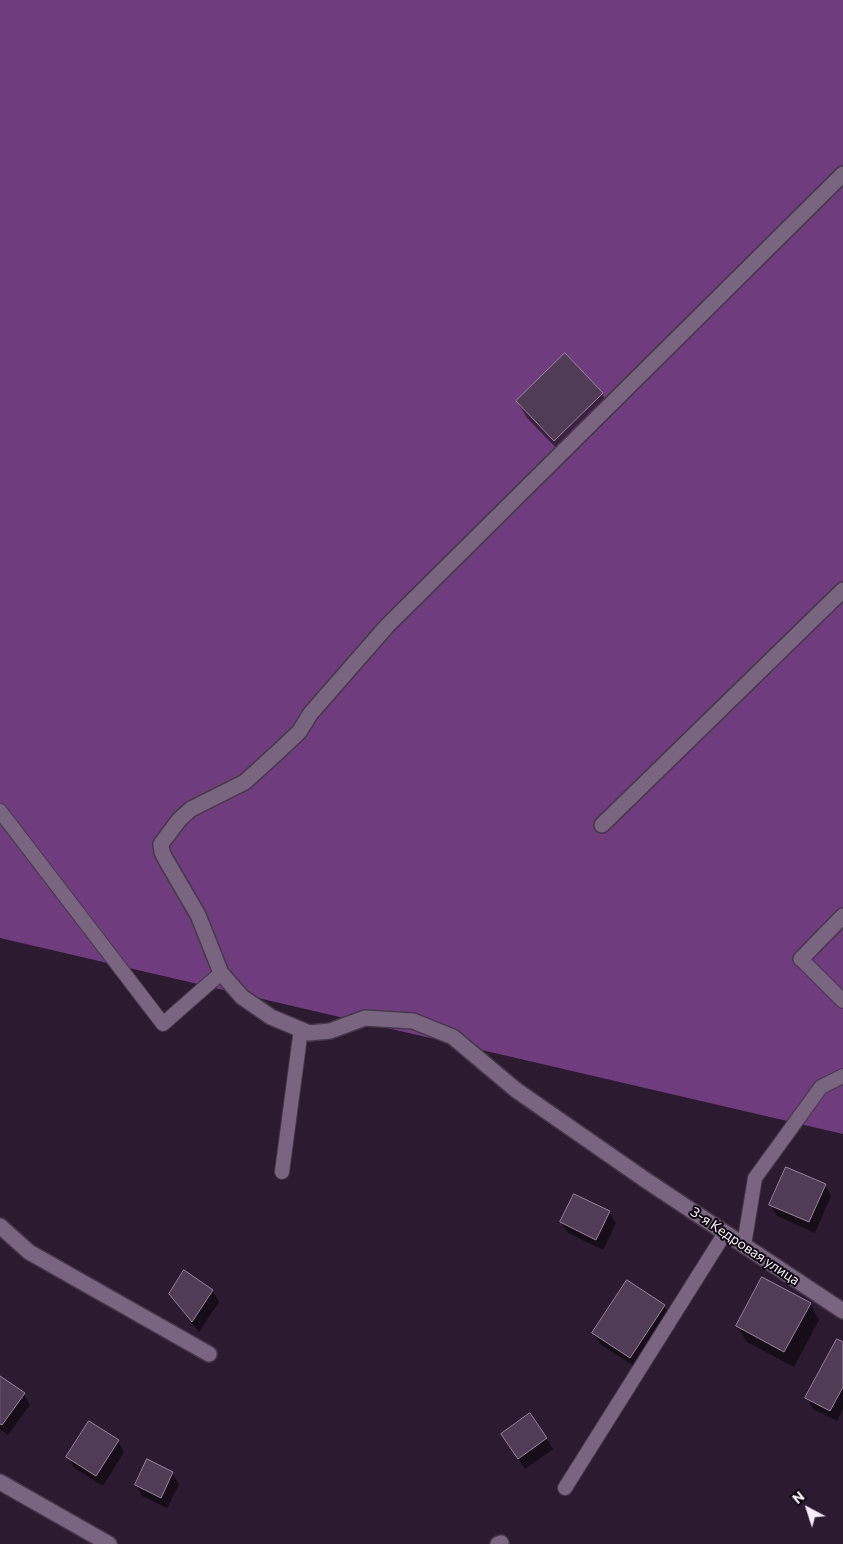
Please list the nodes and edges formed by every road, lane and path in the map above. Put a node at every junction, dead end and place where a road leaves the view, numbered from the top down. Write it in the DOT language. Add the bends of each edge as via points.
graph roads {
  1 [pos="843,174"];
  2 [pos="843,590"];
  3 [pos="0,811"];
  4 [pos="602,825"];
  5 [pos="843,916"];
  6 [pos="801,958"];
  7 [pos="221,973"];
  8 [pos="843,1001"];
  9 [pos="301,1029"];
  10 [pos="843,1076"];
  11 [pos="282,1172"];
  12 [pos="0,1226"];
  13 [pos="725,1233"];
  14 [pos="744,1245"];
  15 [pos="843,1311"];
  16 [pos="209,1354"];
  17 [pos="0,1482"];
  18 [pos="565,1488"];
  19 [pos="109,1544"];
  1 -- 7 [label="street, 3-я Кедровая улица" via="387,626 311,713 299,732 245,782 191,809 179,820 161,844 162,852 198,915"];
  2 -- 4 [label="street"];
  3 -- 7 [label="lane" via="162,1024"];
  5 -- 6 [label="street"];
  6 -- 8 [label="lane"];
  7 -- 9 [label="street, 3-я Кедровая улица" via="242,997 271,1017"];
  9 -- 11 [label="lane"];
  9 -- 13 [label="street, 3-я Кедровая улица" via="309,1033 330,1031 365,1018 413,1021 453,1037 516,1090"];
  10 -- 14 [label="lane" via="821,1087 755,1178"];
  12 -- 16 [label="street" via="29,1252"];
  13 -- 14 [label="street, 3-я Кедровая улица"];
  13 -- 18 [label="lane"];
  14 -- 15 [label="street, 3-я Кедровая улица"];
  17 -- 19 [label="street"];
}
